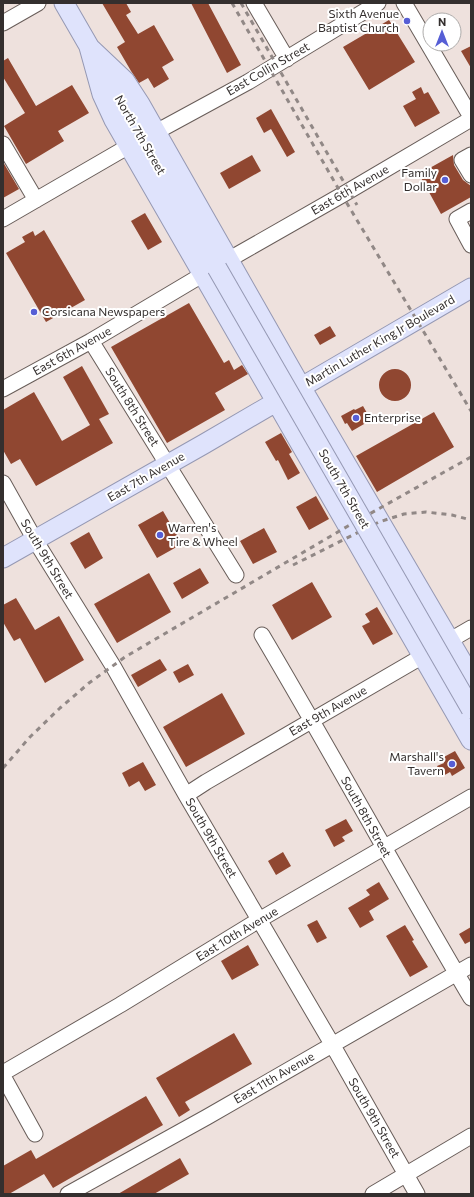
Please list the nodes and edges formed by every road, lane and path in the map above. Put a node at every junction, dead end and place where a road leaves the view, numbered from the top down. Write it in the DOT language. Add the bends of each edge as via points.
graph roads {
  1 [pos="38,3"];
  2 [pos="64,3"];
  3 [pos="254,3"];
  4 [pos="378,3"];
  5 [pos="404,3"];
  6 [pos="3,22"];
  7 [pos="89,47"];
  8 [pos="288,59"];
  9 [pos="471,118"];
  10 [pos="156,132"];
  11 [pos="3,144"];
  12 [pos="129,146"];
  13 [pos="471,155"];
  14 [pos="471,175"];
  15 [pos="36,200"];
  16 [pos="471,211"];
  17 [pos="3,219"];
  18 [pos="471,245"];
  19 [pos="216,267"];
  20 [pos="471,288"];
  21 [pos="91,341"];
  22 [pos="3,389"];
  23 [pos="288,394"];
  24 [pos="168,464"];
  25 [pos="3,483"];
  26 [pos="35,540"];
  27 [pos="3,558"];
  28 [pos="236,575"];
  29 [pos="471,628"];
  30 [pos="262,635"];
  31 [pos="450,641"];
  32 [pos="423,656"];
  33 [pos="471,677"];
  34 [pos="471,709"];
  35 [pos="312,720"];
  36 [pos="471,740"];
  37 [pos="186,795"];
  38 [pos="471,796"];
  39 [pos="383,847"];
  40 [pos="259,920"];
  41 [pos="471,965"];
  42 [pos="456,973"];
  43 [pos="471,998"];
  44 [pos="332,1044"];
  45 [pos="3,1073"];
  46 [pos="3,1076"];
  47 [pos="35,1134"];
  48 [pos="471,1136"];
  49 [pos="406,1175"];
  50 [pos="75,1192"];
  51 [pos="373,1194"];
  52 [pos="417,1194"];
  1 -- 6 [label="street"];
  2 -- 7 [label="main road, North 7th Street"];
  3 -- 8 [label="street"];
  4 -- 8 [label="street, East Collin Street"];
  5 -- 9 [label="street"];
  7 -- 10 [label="main road" via="125,81"];
  7 -- 12 [label="main road" via="102,94"];
  7 -- 19 [label="main road, North 7th Street"];
  8 -- 10 [label="street, East Collin Street"];
  9 -- 19 [label="street, East 6th Avenue"];
  10 -- 19 [label="main road"];
  11 -- 15 [label="street"];
  12 -- 15 [label="street"];
  12 -- 19 [label="main road"];
  13 -- 14 [label="street" via="462,160"];
  15 -- 17 [label="street"];
  16 -- 18 [label="street" via="457,219"];
  19 -- 21 [label="street, East 6th Avenue"];
  19 -- 23 [label="main road"];
  19 -- 23 [label="main road"];
  19 -- 34 [label="main road, South 7th Street, bridge"];
  20 -- 23 [label="main road, Martin Luther King Jr Boulevard"];
  21 -- 22 [label="street, East 6th Avenue"];
  21 -- 24 [label="street, South 8th Street"];
  23 -- 24 [label="main road, East 7th Avenue"];
  23 -- 31 [label="main road"];
  23 -- 32 [label="main road"];
  24 -- 26 [label="main road, East 7th Avenue"];
  24 -- 28 [label="street, South 8th Street"];
  25 -- 26 [label="street, South 9th Street"];
  26 -- 27 [label="main road, East 7th Avenue"];
  26 -- 37 [label="street, South 9th Street" via="113,666"];
  29 -- 31 [label="street, East 9th Avenue"];
  30 -- 35 [label="street, South 8th Street"];
  31 -- 32 [label="street, East 9th Avenue"];
  31 -- 33 [label="main road"];
  32 -- 35 [label="street, East 9th Avenue"];
  32 -- 36 [label="main road"];
  35 -- 37 [label="street, East 9th Avenue"];
  35 -- 39 [label="street, South 8th Street"];
  37 -- 40 [label="street, South 9th Street"];
  38 -- 39 [label="street, East 10th Avenue"];
  39 -- 40 [label="street, East 10th Avenue"];
  39 -- 42 [label="street, South 8th Street"];
  40 -- 44 [label="street, South 9th Street"];
  40 -- 45 [label="street, East 10th Avenue"];
  41 -- 42 [label="street, East 11th Avenue"];
  42 -- 43 [label="street, South 8th Street"];
  42 -- 44 [label="street, East 11th Avenue"];
  44 -- 49 [label="street, South 9th Street"];
  44 -- 50 [label="street, East 11th Avenue"];
  46 -- 47 [label="street"];
  48 -- 49 [label="street"];
  49 -- 51 [label="street"];
  49 -- 52 [label="street, South 9th Street"];
}
